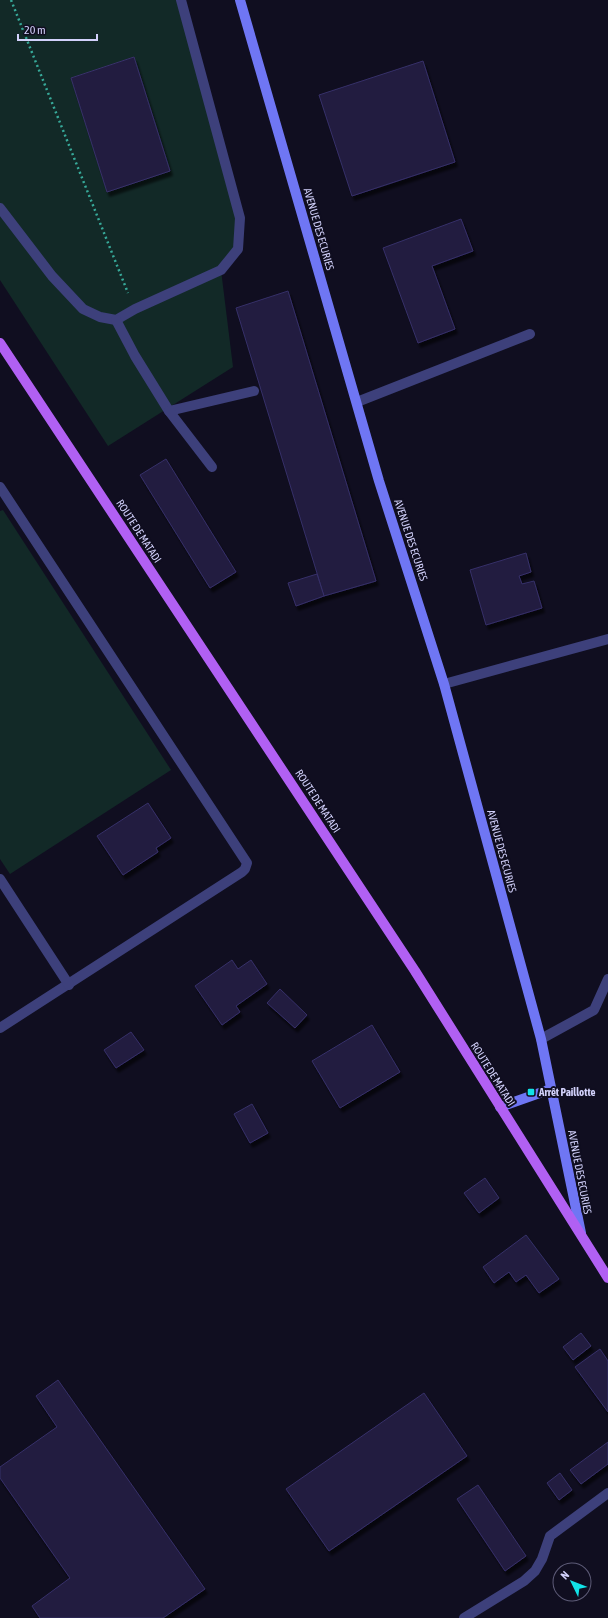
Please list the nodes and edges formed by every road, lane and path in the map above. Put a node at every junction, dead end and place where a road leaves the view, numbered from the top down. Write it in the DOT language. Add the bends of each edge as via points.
graph roads {
  1 [pos="11,0"];
  2 [pos="181,0"];
  3 [pos="240,0"];
  4 [pos="0,208"];
  5 [pos="135,309"];
  6 [pos="116,320"];
  7 [pos="530,334"];
  8 [pos="0,343"];
  9 [pos="254,391"];
  10 [pos="357,402"];
  11 [pos="169,411"];
  12 [pos="212,467"];
  13 [pos="2,493"];
  14 [pos="608,639"];
  15 [pos="444,684"];
  16 [pos="0,879"];
  17 [pos="608,979"];
  18 [pos="69,985"];
  19 [pos="0,1028"];
  20 [pos="541,1039"];
  21 [pos="551,1089"];
  22 [pos="500,1107"];
  23 [pos="581,1237"];
  24 [pos="608,1278"];
  25 [pos="608,1494"];
  26 [pos="464,1618"];
  1 -- 5 [label="path"];
  2 -- 5 [label="street" via="240,218 238,249 220,270"];
  3 -- 10 [label="street, AVENUE DES ECURIES"];
  4 -- 6 [label="street" via="52,276 83,309 100,317"];
  5 -- 6 [label="street"];
  6 -- 11 [label="street"];
  7 -- 10 [label="street"];
  8 -- 22 [label="main road, ROUTE DE MATADI" via="415,971"];
  9 -- 11 [label="street"];
  10 -- 15 [label="street, AVENUE DES ECURIES" via="379,481"];
  11 -- 12 [label="street"];
  13 -- 18 [label="street" via="248,863 242,872"];
  14 -- 15 [label="street"];
  15 -- 20 [label="street, AVENUE DES ECURIES"];
  16 -- 18 [label="street"];
  17 -- 20 [label="street" via="594,1010"];
  18 -- 19 [label="street"];
  20 -- 21 [label="street, AVENUE DES ECURIES"];
  21 -- 22 [label="street"];
  21 -- 23 [label="street, AVENUE DES ECURIES"];
  22 -- 23 [label="main road, ROUTE DE MATADI"];
  23 -- 24 [label="main road, ROUTE DE MATADI"];
  25 -- 26 [label="street" via="550,1536 542,1559 535,1571 524,1581"];
}
